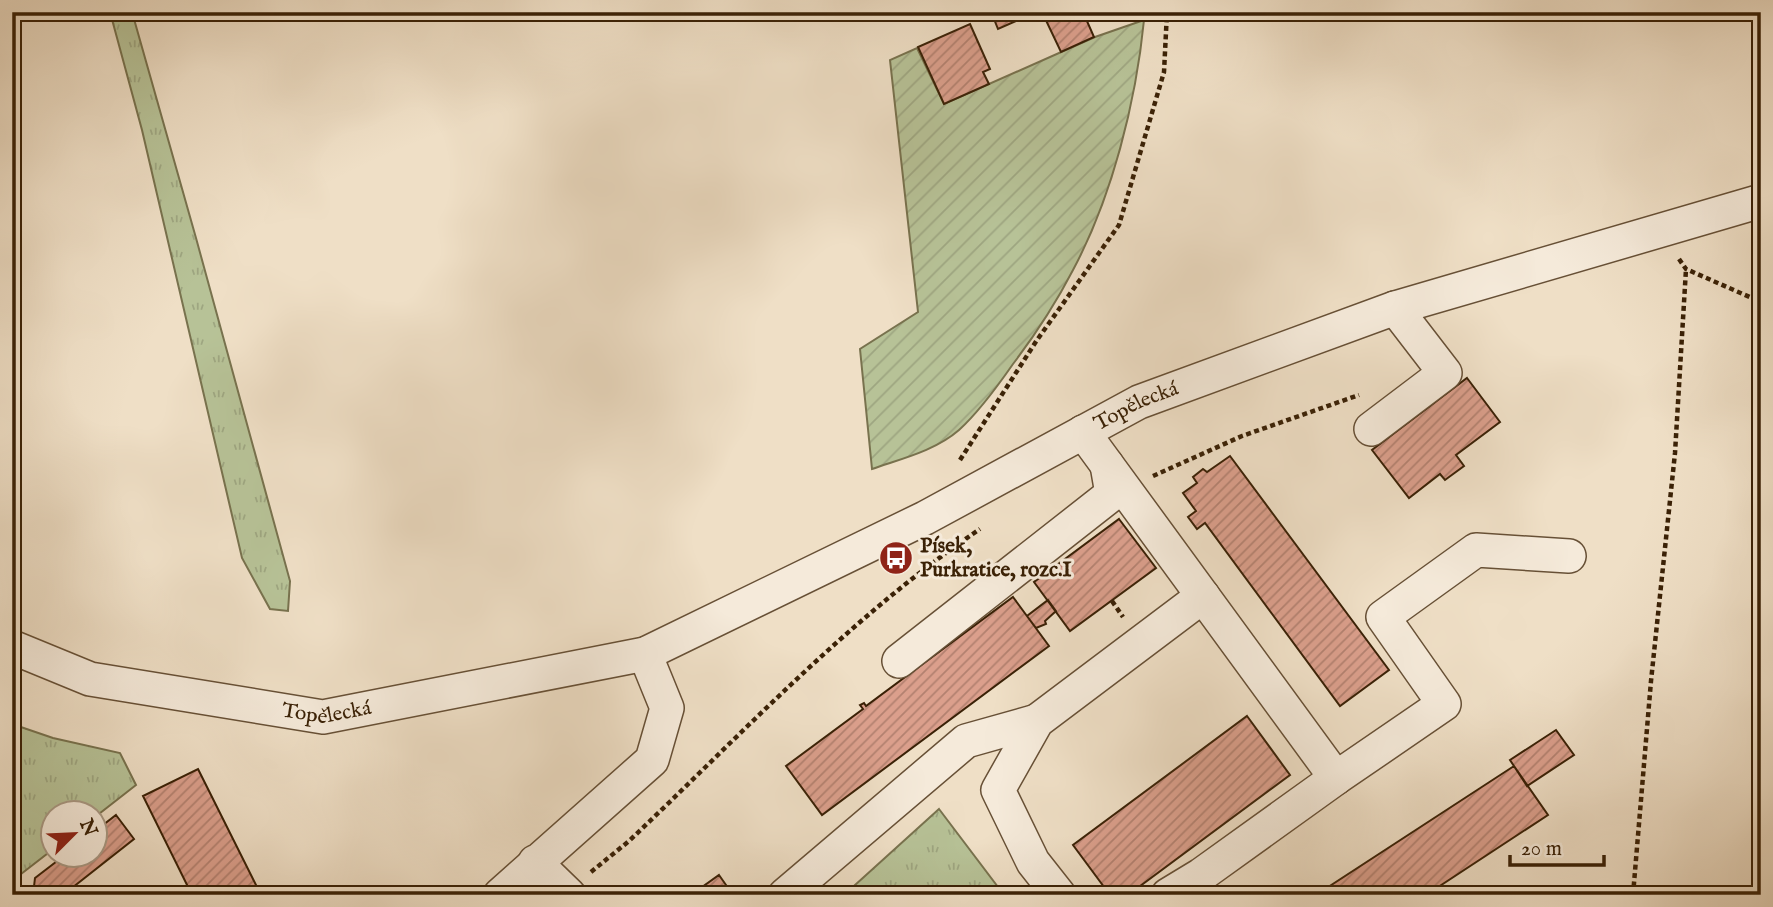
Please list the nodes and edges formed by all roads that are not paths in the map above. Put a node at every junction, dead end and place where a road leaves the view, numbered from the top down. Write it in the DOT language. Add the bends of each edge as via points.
graph roads {
  1 [pos="1761,201"];
  2 [pos="1395,308"];
  3 [pos="1371,429"];
  4 [pos="1083,432"];
  5 [pos="1116,477"];
  6 [pos="1569,556"];
  7 [pos="1203,596"];
  8 [pos="12,647"];
  9 [pos="645,654"];
  10 [pos="899,661"];
  11 [pos="1037,721"];
  12 [pos="1336,778"];
  13 [pos="535,862"];
  14 [pos="568,893"];
  15 [pos="500,895"];
  16 [pos="785,895"];
  17 [pos="1059,895"];
  18 [pos="1168,895"];
  1 -- 2 [label="street, Topělecká"];
  2 -- 3 [label="street" via="1445,373"];
  2 -- 4 [label="street, Topělecká" via="1139,402"];
  4 -- 5 [label="street"];
  4 -- 9 [label="street, Topělecká" via="925,518"];
  5 -- 7 [label="street"];
  5 -- 10 [label="street" via="1112,494"];
  6 -- 12 [label="street" via="1476,550 1383,617 1444,704"];
  7 -- 11 [label="street"];
  7 -- 12 [label="street"];
  8 -- 9 [label="street, Topělecká" via="90,679 323,717"];
  9 -- 13 [label="street" via="667,708 652,760"];
  11 -- 16 [label="street" via="966,741"];
  11 -- 17 [label="street" via="998,790 1033,862"];
  12 -- 18 [label="street"];
  13 -- 14 [label="street"];
  13 -- 15 [label="street"];
}
